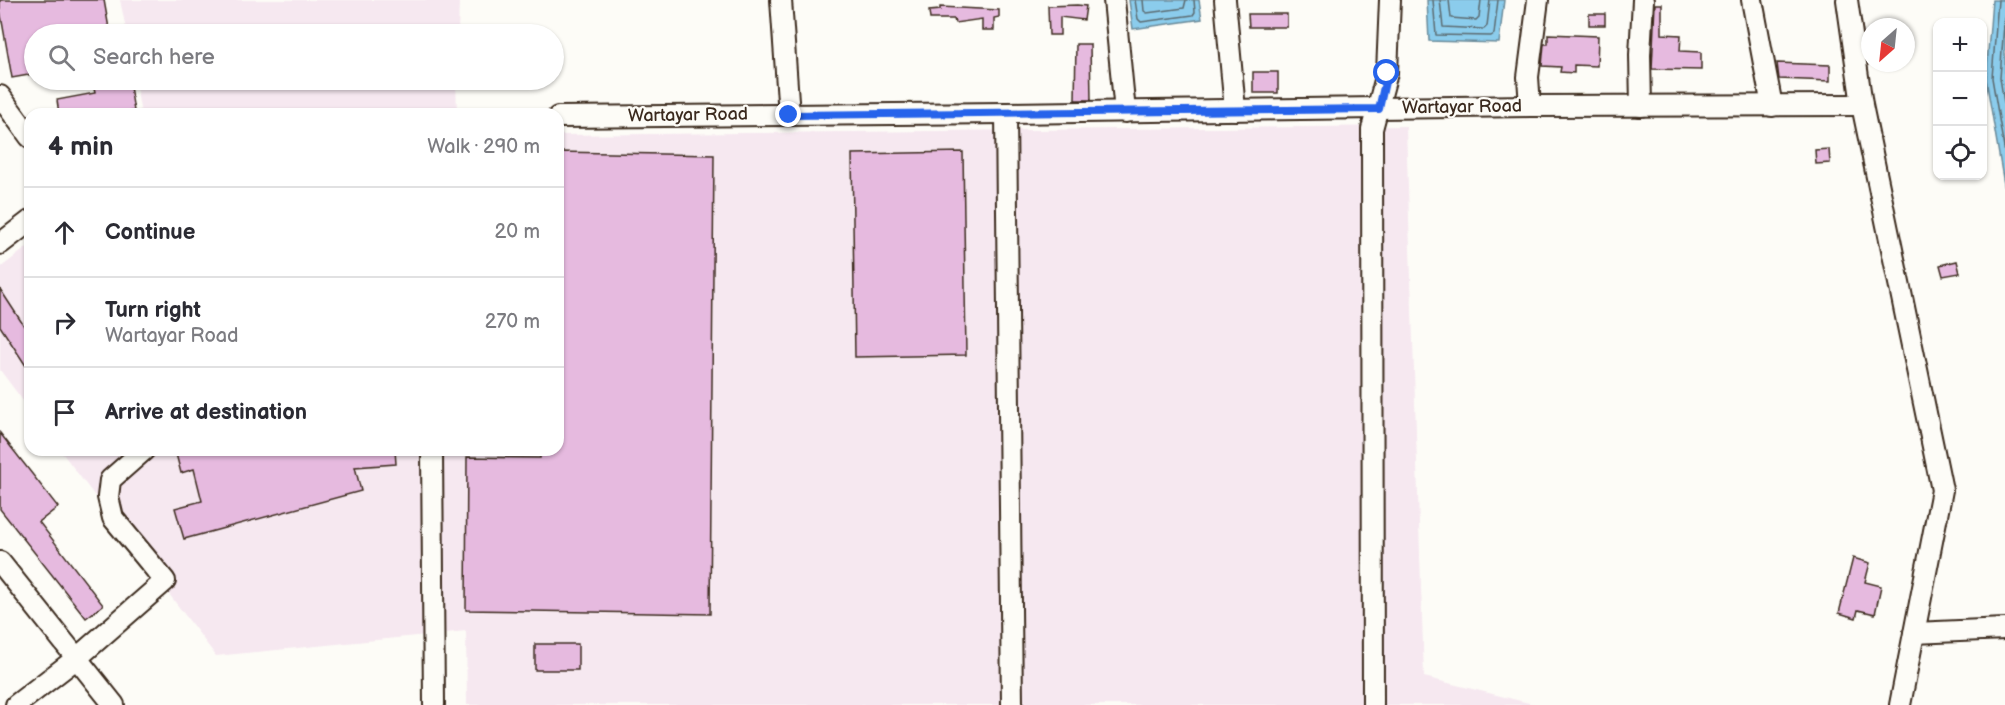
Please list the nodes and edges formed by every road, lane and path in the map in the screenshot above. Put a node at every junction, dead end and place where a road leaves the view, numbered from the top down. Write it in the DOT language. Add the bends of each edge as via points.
graph roads {
  1 [pos="781,0"];
  2 [pos="1114,0"];
  3 [pos="1224,0"];
  4 [pos="1389,0"];
  5 [pos="1538,0"];
  6 [pos="1643,0"];
  7 [pos="1752,0"];
  8 [pos="1847,0"];
  9 [pos="0,96"];
  10 [pos="1862,105"];
  11 [pos="1530,106"];
  12 [pos="1641,106"];
  13 [pos="1772,106"];
  14 [pos="1379,109"];
  15 [pos="1235,110"];
  16 [pos="1125,112"];
  17 [pos="1006,113"];
  18 [pos="789,115"];
  19 [pos="564,117"];
  20 [pos="24,129"];
  21 [pos="24,226"];
  22 [pos="0,244"];
  23 [pos="137,456"];
  24 [pos="432,456"];
  25 [pos="0,562"];
  26 [pos="2005,629"];
  27 [pos="1914,633"];
  28 [pos="76,658"];
  29 [pos="16,705"];
  30 [pos="114,705"];
  31 [pos="434,705"];
  32 [pos="1012,705"];
  33 [pos="1373,705"];
  34 [pos="1900,705"];
  1 -- 18 [label="street"];
  2 -- 16 [label="street"];
  3 -- 15 [label="street"];
  4 -- 14 [label="street" via="1387,73"];
  5 -- 11 [label="street" via="1528,77"];
  6 -- 12 [label="street"];
  7 -- 13 [label="street"];
  8 -- 10 [label="street"];
  9 -- 20 [label="street"];
  10 -- 13 [label="street, Wartayar Road"];
  10 -- 27 [label="street" via="1942,490"];
  11 -- 12 [label="street, Wartayar Road"];
  11 -- 14 [label="street, Wartayar Road"];
  12 -- 13 [label="street, Wartayar Road"];
  14 -- 15 [label="street, Wartayar Road"];
  14 -- 33 [label="street" via="1372,129"];
  15 -- 16 [label="street, Wartayar Road"];
  16 -- 17 [label="street, Wartayar Road"];
  17 -- 18 [label="street, Wartayar Road"];
  17 -- 32 [label="street"];
  18 -- 19 [label="street, Wartayar Road"];
  21 -- 22 [label="street"];
  23 -- 28 [label="street" via="110,480 108,497 113,518 165,580"];
  24 -- 31 [label="street"];
  25 -- 28 [label="street"];
  26 -- 27 [label="street"];
  27 -- 34 [label="street"];
  28 -- 29 [label="street"];
  28 -- 30 [label="street"];
}
